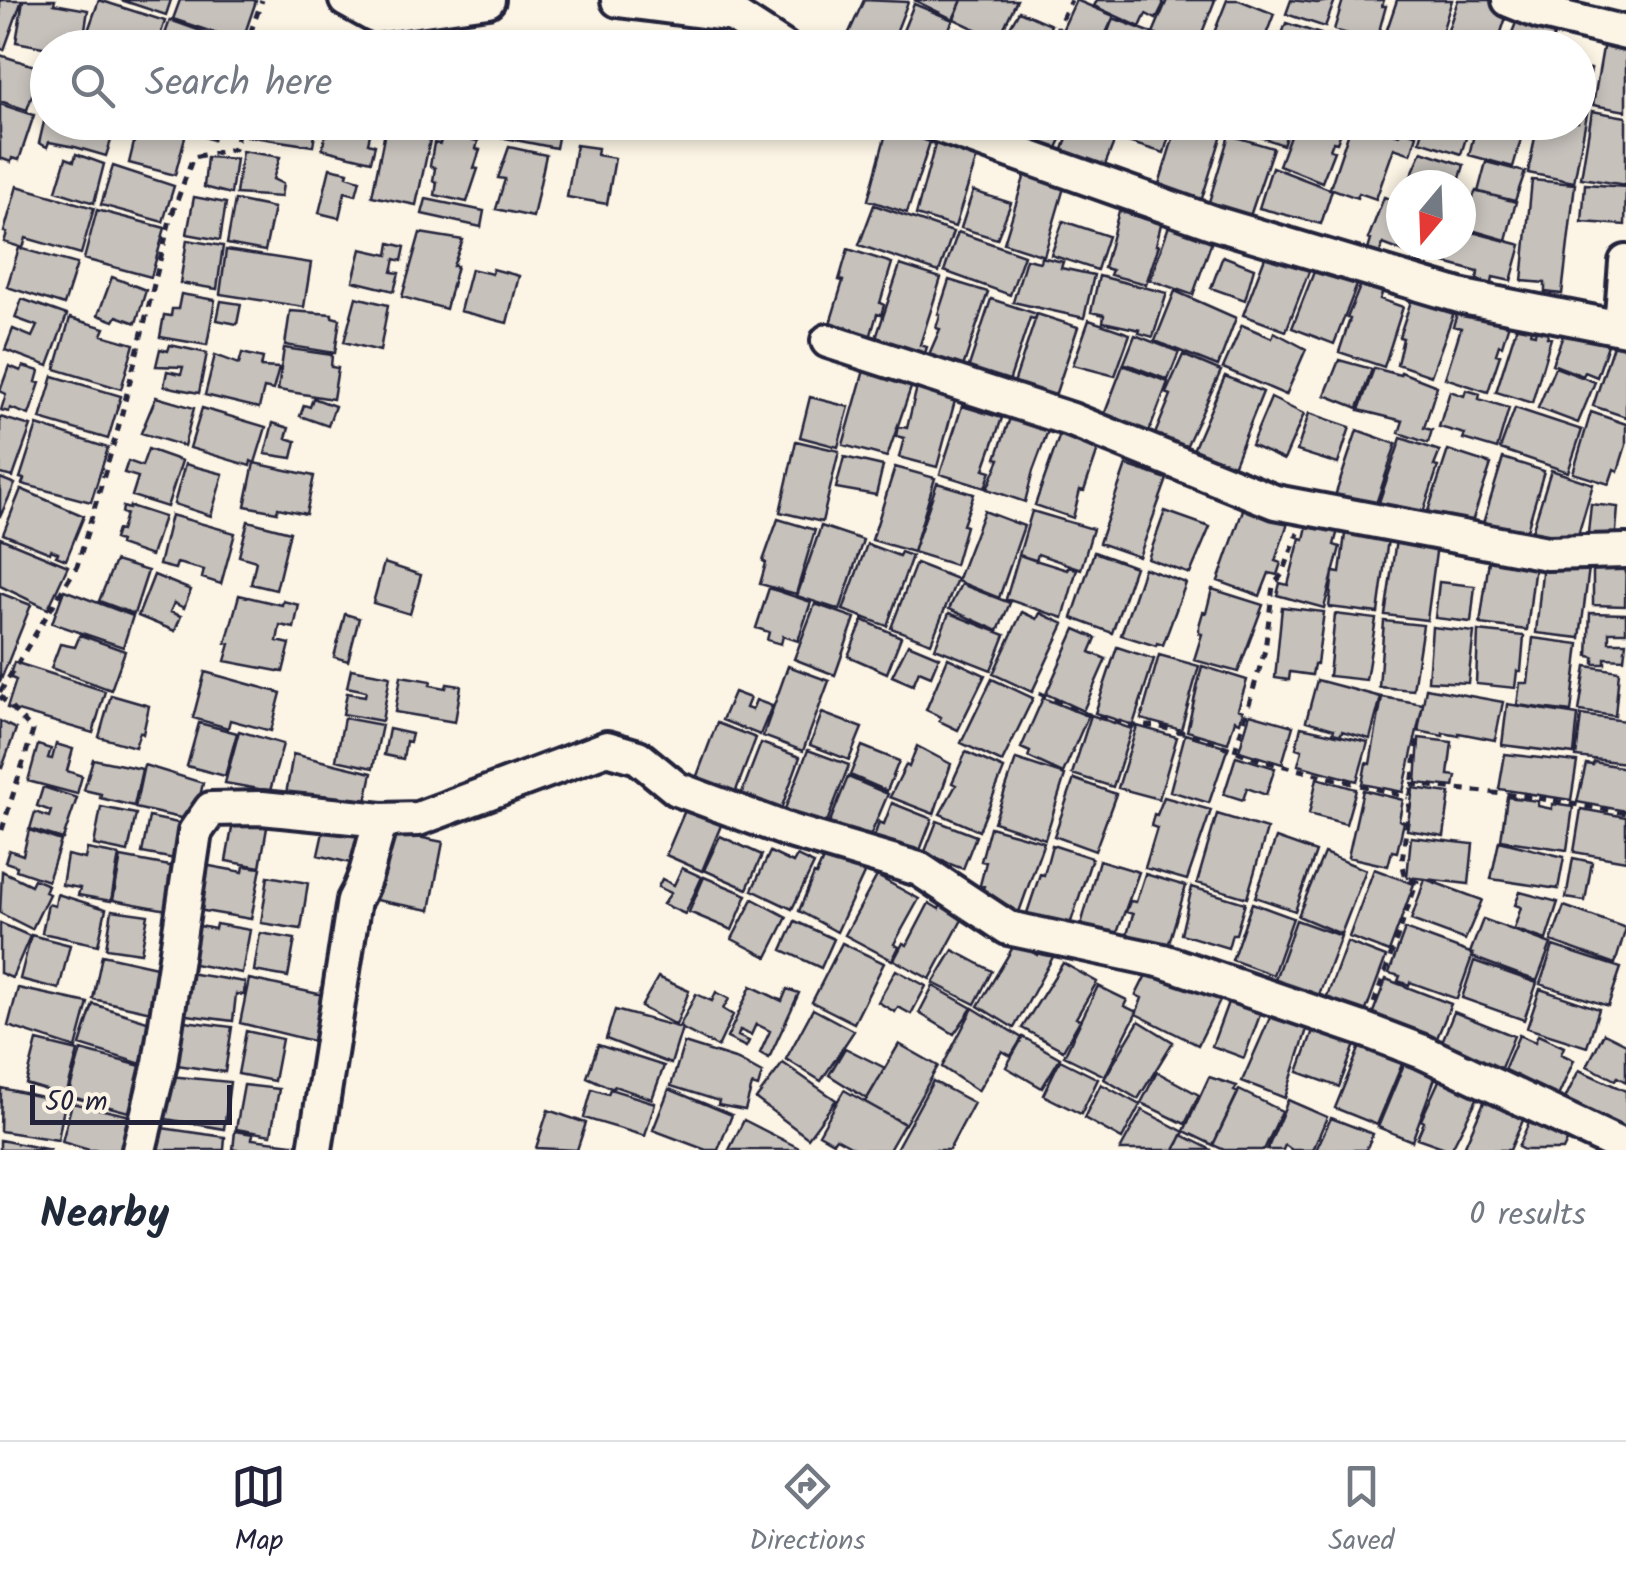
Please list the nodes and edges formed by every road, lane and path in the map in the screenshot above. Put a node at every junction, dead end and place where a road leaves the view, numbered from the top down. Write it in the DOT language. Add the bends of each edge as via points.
graph roads {
  1 [pos="262,0"];
  2 [pos="346,0"];
  3 [pos="488,0"];
  4 [pos="618,0"];
  5 [pos="1071,0"];
  6 [pos="1509,0"];
  7 [pos="251,30"];
  8 [pos="757,30"];
  9 [pos="1057,30"];
  10 [pos="1626,33"];
  11 [pos="236,140"];
  12 [pos="980,140"];
  13 [pos="1626,262"];
  14 [pos="1624,328"];
  15 [pos="828,341"];
  16 [pos="1308,507"];
  17 [pos="1626,551"];
  18 [pos="0,694"];
  19 [pos="1039,694"];
  20 [pos="1419,732"];
  21 [pos="1234,751"];
  22 [pos="1410,784"];
  23 [pos="1408,797"];
  24 [pos="1626,813"];
  25 [pos="382,820"];
  26 [pos="0,836"];
  27 [pos="1364,1030"];
  28 [pos="1626,1148"];
  29 [pos="139,1150"];
  30 [pos="314,1150"];
  1 -- 7 [label="path"];
  2 -- 3 [label="street" via="374,16"];
  4 -- 8 [label="street" via="734,15"];
  5 -- 9 [label="path"];
  6 -- 10 [label="street"];
  11 -- 18 [label="path" via="234,148 193,158 170,220 76,566"];
  12 -- 14 [label="street" via="1233,229 1463,297"];
  13 -- 14 [label="street"];
  15 -- 16 [label="street" via="1072,420 1275,502"];
  16 -- 17 [label="street" via="1547,553"];
  16 -- 21 [label="path" via="1274,586 1266,650"];
  18 -- 26 [label="path" via="33,731"];
  19 -- 21 [label="path" via="1082,713 1194,735"];
  20 -- 22 [label="path"];
  21 -- 23 [label="path"];
  22 -- 23 [label="path"];
  22 -- 24 [label="path"];
  23 -- 27 [label="path" via="1402,861 1406,879 1417,882"];
  25 -- 27 [label="street" via="418,819 606,748 638,758 676,789 919,870 1008,928 1163,961"];
  25 -- 29 [label="street" via="211,809 195,832 160,1063"];
  25 -- 30 [label="street" via="366,881 354,900"];
  27 -- 28 [label="street"];
}
